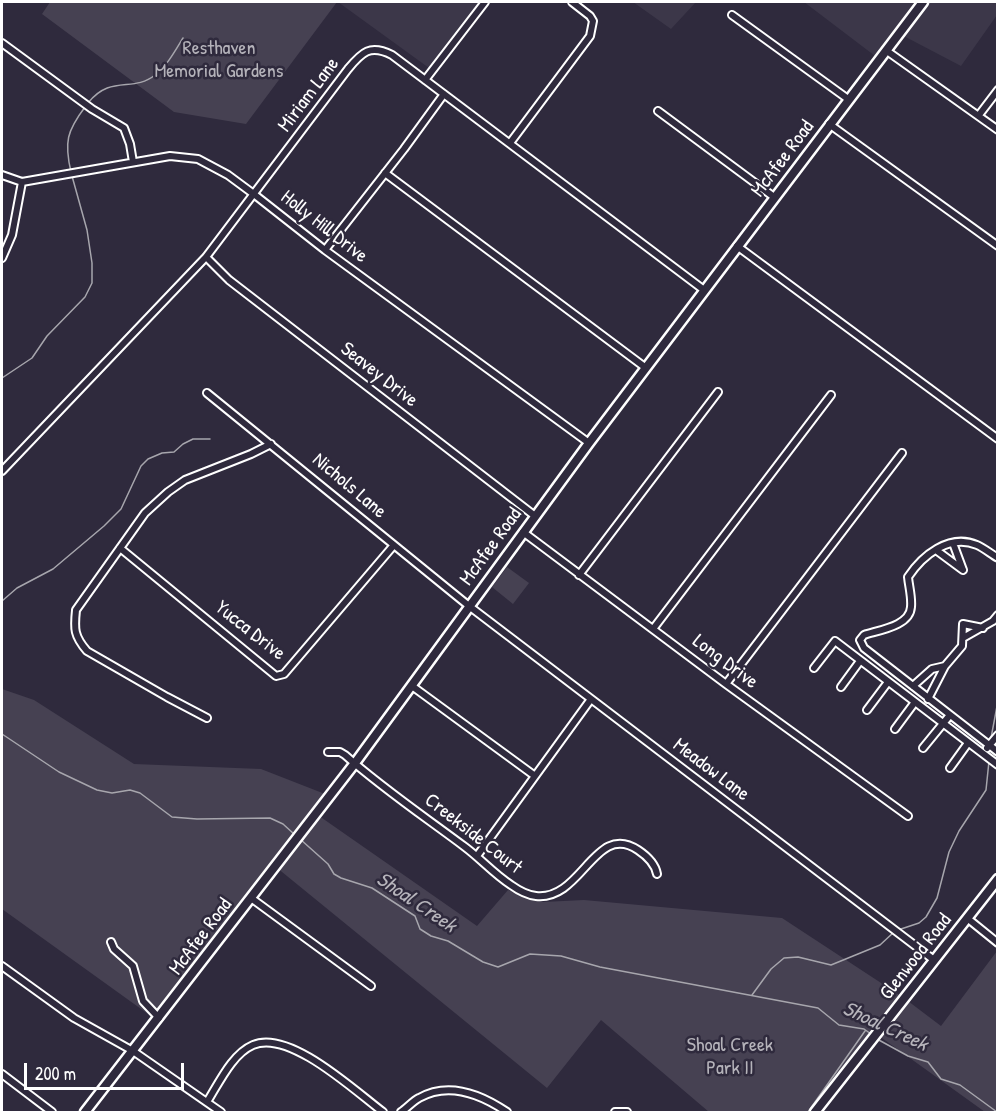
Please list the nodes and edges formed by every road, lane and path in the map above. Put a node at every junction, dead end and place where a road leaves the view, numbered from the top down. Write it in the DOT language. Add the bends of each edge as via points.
graph roads {
  1 [pos="485,2"];
  2 [pos="572,2"];
  3 [pos="923,2"];
  4 [pos="732,15"];
  5 [pos="2,44"];
  6 [pos="887,51"];
  7 [pos="426,80"];
  8 [pos="998,90"];
  9 [pos="444,94"];
  10 [pos="848,99"];
  11 [pos="658,111"];
  12 [pos="979,115"];
  13 [pos="830,124"];
  14 [pos="998,130"];
  15 [pos="510,143"];
  16 [pos="133,162"];
  17 [pos="385,173"];
  18 [pos="2,176"];
  19 [pos="22,182"];
  20 [pos="255,195"];
  21 [pos="774,197"];
  22 [pos="737,246"];
  23 [pos="998,246"];
  24 [pos="326,250"];
  25 [pos="206,257"];
  26 [pos="2,258"];
  27 [pos="704,290"];
  28 [pos="646,368"];
  29 [pos="718,392"];
  30 [pos="207,393"];
  31 [pos="831,394"];
  32 [pos="998,438"];
  33 [pos="589,443"];
  34 [pos="271,444"];
  35 [pos="902,453"];
  36 [pos="2,471"];
  37 [pos="535,516"];
  38 [pos="523,532"];
  39 [pos="953,543"];
  40 [pos="394,545"];
  41 [pos="120,548"];
  42 [pos="936,550"];
  43 [pos="998,558"];
  44 [pos="579,575"];
  45 [pos="469,606"];
  46 [pos="998,615"];
  47 [pos="983,628"];
  48 [pos="653,629"];
  49 [pos="963,638"];
  50 [pos="860,661"];
  51 [pos="945,666"];
  52 [pos="814,668"];
  53 [pos="888,682"];
  54 [pos="726,684"];
  55 [pos="914,686"];
  56 [pos="412,687"];
  57 [pos="841,687"];
  58 [pos="591,699"];
  59 [pos="931,701"];
  60 [pos="915,702"];
  61 [pos="867,710"];
  62 [pos="927,712"];
  63 [pos="950,715"];
  64 [pos="207,718"];
  65 [pos="942,723"];
  66 [pos="895,729"];
  67 [pos="968,730"];
  68 [pos="998,735"];
  69 [pos="965,740"];
  70 [pos="989,745"];
  71 [pos="923,748"];
  72 [pos="998,752"];
  73 [pos="328,753"];
  74 [pos="983,754"];
  75 [pos="355,763"];
  76 [pos="998,765"];
  77 [pos="950,768"];
  78 [pos="536,776"];
  79 [pos="908,816"];
  80 [pos="477,856"];
  81 [pos="657,874"];
  82 [pos="998,879"];
  83 [pos="251,898"];
  84 [pos="967,918"];
  85 [pos="111,942"];
  86 [pos="998,943"];
  87 [pos="934,960"];
  88 [pos="2,966"];
  89 [pos="371,987"];
  90 [pos="159,1018"];
  91 [pos="134,1051"];
  92 [pos="2,1074"];
  93 [pos="207,1102"];
  94 [pos="52,1113"];
  95 [pos="85,1113"];
  96 [pos="221,1113"];
  97 [pos="383,1113"];
  98 [pos="401,1113"];
  99 [pos="507,1113"];
  100 [pos="615,1113"];
  101 [pos="627,1113"];
  102 [pos="815,1113"];
  1 -- 7 [label="street"];
  2 -- 15 [label="street" via="593,21 590,36"];
  3 -- 6 [label="street, McAfee Road"];
  4 -- 10 [label="street"];
  5 -- 16 [label="street" via="124,128"];
  6 -- 10 [label="street, McAfee Road"];
  6 -- 12 [label="street"];
  7 -- 9 [label="street, Miriam Lane"];
  7 -- 20 [label="street, Miriam Lane" via="392,55 366,51 348,69"];
  8 -- 12 [label="street"];
  9 -- 15 [label="street, Miriam Lane"];
  9 -- 17 [label="street"];
  10 -- 13 [label="street, McAfee Road"];
  11 -- 21 [label="street"];
  12 -- 14 [label="street"];
  13 -- 21 [label="street, McAfee Road"];
  13 -- 23 [label="street"];
  15 -- 27 [label="street, Miriam Lane"];
  16 -- 19 [label="street, Holly Hill Drive"];
  16 -- 20 [label="street, Holly Hill Drive" via="170,156 198,159"];
  17 -- 24 [label="street"];
  17 -- 28 [label="street"];
  18 -- 19 [label="street, Holly Hill Drive"];
  19 -- 26 [label="street" via="12,235"];
  20 -- 24 [label="street, Holly Hill Drive"];
  20 -- 25 [label="street, Miriam Lane"];
  21 -- 22 [label="street, McAfee Road"];
  22 -- 27 [label="street, McAfee Road"];
  22 -- 32 [label="street"];
  24 -- 33 [label="street, Holly Hill Drive"];
  25 -- 36 [label="street, Miriam Lane"];
  25 -- 37 [label="street, Seavey Drive" via="229,280"];
  27 -- 28 [label="street, McAfee Road"];
  28 -- 33 [label="street, McAfee Road"];
  29 -- 44 [label="street"];
  30 -- 34 [label="street, Nichols Lane"];
  31 -- 48 [label="street"];
  33 -- 37 [label="street, McAfee Road"];
  34 -- 40 [label="street, Nichols Lane"];
  34 -- 41 [label="street" via="185,480 145,513"];
  35 -- 54 [label="street"];
  37 -- 38 [label="street, McAfee Road"];
  38 -- 44 [label="street, Long Drive"];
  38 -- 45 [label="street, McAfee Road"];
  39 -- 42 [label="street"];
  39 -- 42 [label="street" via="963,570"];
  39 -- 43 [label="street" via="978,545"];
  40 -- 41 [label="street, Yucca Drive" via="284,674 276,676"];
  40 -- 45 [label="street, Nichols Lane"];
  41 -- 64 [label="street" via="76,610 74,629 80,643 114,667"];
  42 -- 55 [label="street" via="921,560 908,577 909,617 860,640 864,648"];
  44 -- 48 [label="street, Long Drive"];
  45 -- 56 [label="street, McAfee Road"];
  45 -- 58 [label="street, Meadow Lane"];
  46 -- 47 [label="street"];
  47 -- 49 [label="street"];
  47 -- 49 [label="street" via="963,624"];
  48 -- 54 [label="street, Long Drive"];
  49 -- 51 [label="street" via="962,646"];
  50 -- 52 [label="street" via="835,641"];
  50 -- 53 [label="street"];
  50 -- 57 [label="street"];
  51 -- 55 [label="street" via="932,669"];
  51 -- 59 [label="street"];
  53 -- 60 [label="street"];
  53 -- 61 [label="street"];
  54 -- 79 [label="street, Long Drive"];
  55 -- 59 [label="street"];
  56 -- 75 [label="street, McAfee Road"];
  56 -- 78 [label="street"];
  58 -- 78 [label="street"];
  58 -- 87 [label="street, Meadow Lane"];
  59 -- 62 [label="street"];
  59 -- 63 [label="street"];
  60 -- 62 [label="street"];
  60 -- 66 [label="street"];
  62 -- 65 [label="street"];
  63 -- 65 [label="street"];
  63 -- 67 [label="street"];
  65 -- 69 [label="street"];
  65 -- 71 [label="street"];
  67 -- 69 [label="street"];
  67 -- 70 [label="street"];
  68 -- 70 [label="street"];
  69 -- 74 [label="street"];
  69 -- 77 [label="street"];
  70 -- 72 [label="street"];
  70 -- 74 [label="street"];
  73 -- 75 [label="street, Creekside Court" via="340,752"];
  74 -- 76 [label="street"];
  75 -- 80 [label="street, Creekside Court"];
  75 -- 83 [label="street, McAfee Road"];
  78 -- 80 [label="street"];
  80 -- 81 [label="street, Creekside Court" via="506,882 536,896 552,896 566,888 605,847 620,842 641,852 655,865"];
  82 -- 84 [label="street, Glenwood Road"];
  83 -- 89 [label="street"];
  83 -- 90 [label="street, McAfee Road"];
  84 -- 86 [label="street"];
  84 -- 87 [label="street, Glenwood Road"];
  85 -- 90 [label="street" via="133,966 143,1001"];
  87 -- 102 [label="street, Glenwood Road"];
  88 -- 91 [label="street" via="74,1018"];
  90 -- 91 [label="street, McAfee Road"];
  91 -- 93 [label="street"];
  91 -- 95 [label="street, McAfee Road"];
  92 -- 94 [label="street"];
  93 -- 96 [label="street"];
  93 -- 97 [label="street" via="240,1054 253,1044 269,1041 298,1051"];
  98 -- 99 [label="street" via="419,1097 457,1091 477,1094"];
  100 -- 101 [label="street"];
}
